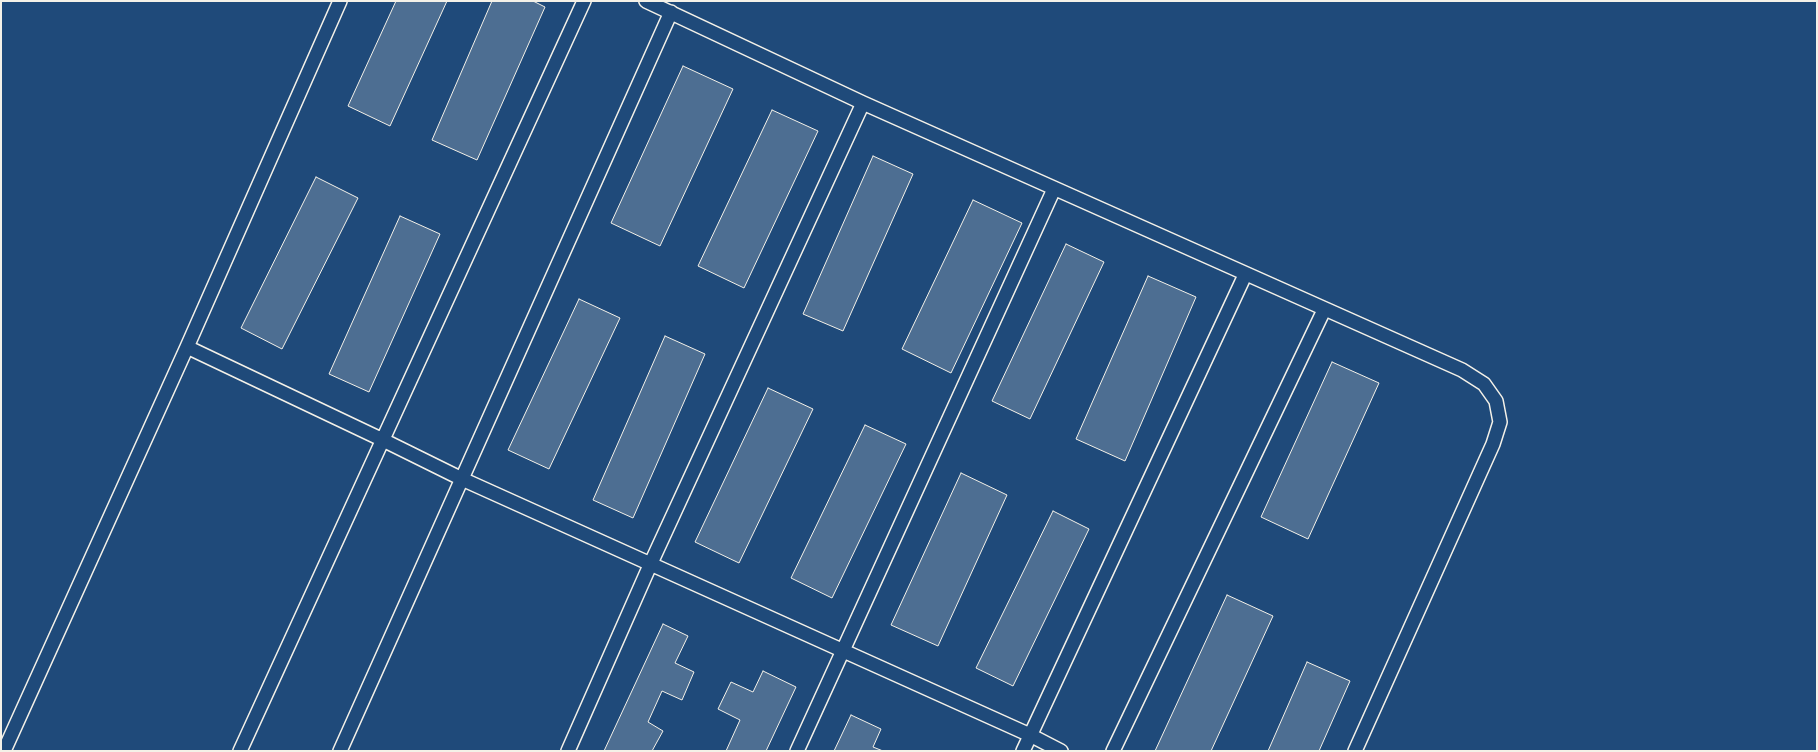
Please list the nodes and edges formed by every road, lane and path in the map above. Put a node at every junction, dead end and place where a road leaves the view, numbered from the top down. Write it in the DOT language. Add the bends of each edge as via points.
graph roads {
  1 [pos="340,1"];
  2 [pos="584,1"];
  3 [pos="646,1"];
  4 [pos="672,12"];
  5 [pos="862,103"];
  6 [pos="1054,189"];
  7 [pos="1245,275"];
  8 [pos="1324,310"];
  9 [pos="187,347"];
  10 [pos="383,440"];
  11 [pos="462,479"];
  12 [pos="651,563"];
  13 [pos="842,651"];
  14 [pos="1030,735"];
  15 [pos="4,751"];
  16 [pos="240,751"];
  17 [pos="340,751"];
  18 [pos="568,751"];
  19 [pos="796,751"];
  20 [pos="1023,751"];
  21 [pos="1062,751"];
  22 [pos="1112,751"];
  23 [pos="1355,751"];
  1 -- 9 [label="lane"];
  2 -- 10 [label="lane"];
  3 -- 4 [label="lane"];
  4 -- 5 [label="lane"];
  4 -- 11 [label="lane"];
  5 -- 6 [label="lane"];
  5 -- 12 [label="lane"];
  6 -- 7 [label="lane"];
  6 -- 13 [label="lane"];
  7 -- 8 [label="lane"];
  7 -- 14 [label="lane"];
  8 -- 22 [label="lane"];
  8 -- 23 [label="lane" via="1462,370 1484,384 1496,401 1500,422 1493,444"];
  9 -- 10 [label="lane"];
  9 -- 15 [label="lane"];
  10 -- 11 [label="lane"];
  10 -- 16 [label="lane"];
  11 -- 12 [label="lane"];
  11 -- 17 [label="lane"];
  12 -- 13 [label="lane"];
  12 -- 18 [label="lane"];
  13 -- 14 [label="lane"];
  13 -- 19 [label="lane"];
  14 -- 20 [label="lane"];
  14 -- 21 [label="lane"];
}
